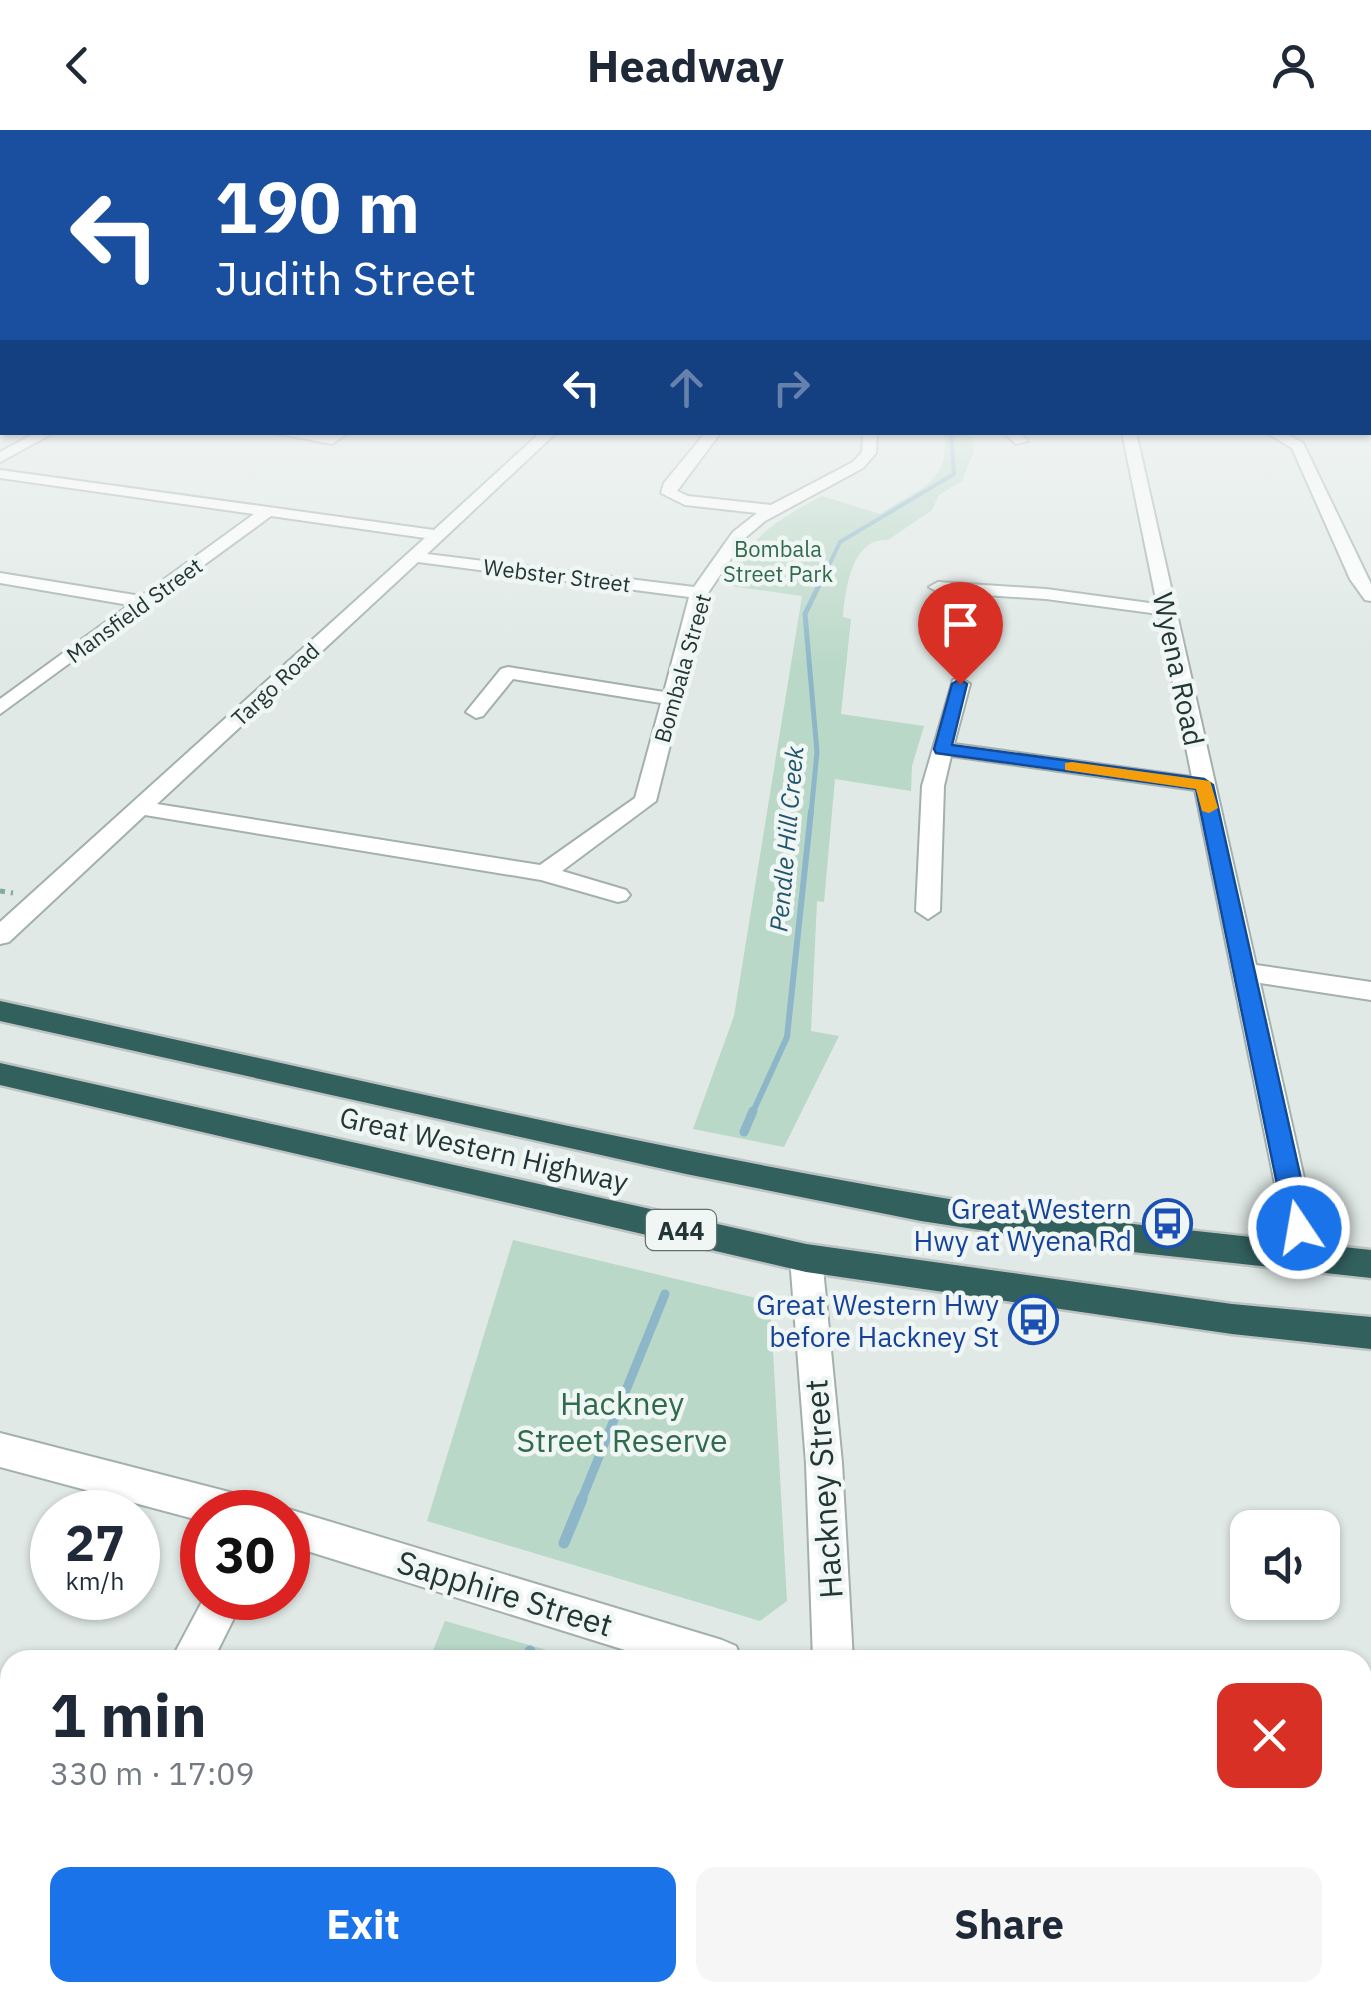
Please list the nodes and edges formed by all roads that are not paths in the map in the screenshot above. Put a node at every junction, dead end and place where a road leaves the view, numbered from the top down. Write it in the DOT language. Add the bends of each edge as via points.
graph roads {
  1 [pos="101,488"];
  2 [pos="489,488"];
  3 [pos="670,488"];
  4 [pos="813,488"];
  5 [pos="1141,488"];
  6 [pos="1317,488"];
  7 [pos="671,495"];
  8 [pos="646,500"];
  9 [pos="773,510"];
  10 [pos="268,512"];
  11 [pos="438,535"];
  12 [pos="415,556"];
  13 [pos="0,578"];
  14 [pos="938,587"];
  15 [pos="699,593"];
  16 [pos="1371,596"];
  17 [pos="145,602"];
  18 [pos="1166,610"];
  19 [pos="960,684"];
  20 [pos="673,699"];
  21 [pos="0,708"];
  22 [pos="476,712"];
  23 [pos="942,749"];
  24 [pos="1204,785"];
  25 [pos="141,808"];
  26 [pos="544,873"];
  27 [pos="618,895"];
  28 [pos="928,910"];
  29 [pos="0,936"];
  30 [pos="1244,972"];
  31 [pos="1371,991"];
  32 [pos="0,1011"];
  33 [pos="0,1074"];
  34 [pos="806,1258"];
  35 [pos="1306,1258"];
  36 [pos="1371,1264"];
  37 [pos="1371,1333"];
  38 [pos="0,1450"];
  39 [pos="180,1497"];
  40 [pos="310,1534"];
  41 [pos="213,1620"];
  42 [pos="196,1650"];
  43 [pos="689,1650"];
  44 [pos="833,1650"];
  1 -- 10 [label="street"];
  2 -- 11 [label="street, Targo Road"];
  3 -- 7 [label="street"];
  4 -- 9 [label="street, Bombala Street"];
  5 -- 18 [label="street, Wyena Road"];
  6 -- 16 [label="street"];
  7 -- 8 [label="street"];
  7 -- 9 [label="street"];
  9 -- 15 [label="street, Bombala Street" via="739,535"];
  10 -- 11 [label="street"];
  10 -- 17 [label="street, Mansfield Street"];
  11 -- 12 [label="street, Targo Road"];
  12 -- 15 [label="street, Webster Street"];
  12 -- 25 [label="street, Targo Road"];
  13 -- 17 [label="street"];
  14 -- 18 [label="street"];
  15 -- 20 [label="street, Bombala Street"];
  17 -- 21 [label="street, Mansfield Street"];
  18 -- 24 [label="street, Wyena Road"];
  19 -- 23 [label="street"];
  20 -- 22 [label="street" via="508,674"];
  20 -- 26 [label="street, Bombala Street" via="645,800"];
  23 -- 24 [label="street"];
  23 -- 28 [label="street" via="933,786"];
  24 -- 30 [label="street, Wyena Road"];
  25 -- 26 [label="street"];
  25 -- 29 [label="street, Targo Road"];
  26 -- 27 [label="street"];
  30 -- 31 [label="street"];
  30 -- 35 [label="street, Wyena Road"];
  32 -- 35 [label="highway, Great Western Highway / A44" via="920,1208"];
  33 -- 34 [label="highway, Great Western Highway / A44"];
  34 -- 37 [label="highway, Great Western Highway / A44" via="1212,1317"];
  34 -- 44 [label="street, Hackney Street"];
  35 -- 36 [label="highway, Great Western Highway / A44"];
  38 -- 39 [label="street"];
  40 -- 43 [label="street, Sapphire Street"];
  41 -- 42 [label="street"];
}
